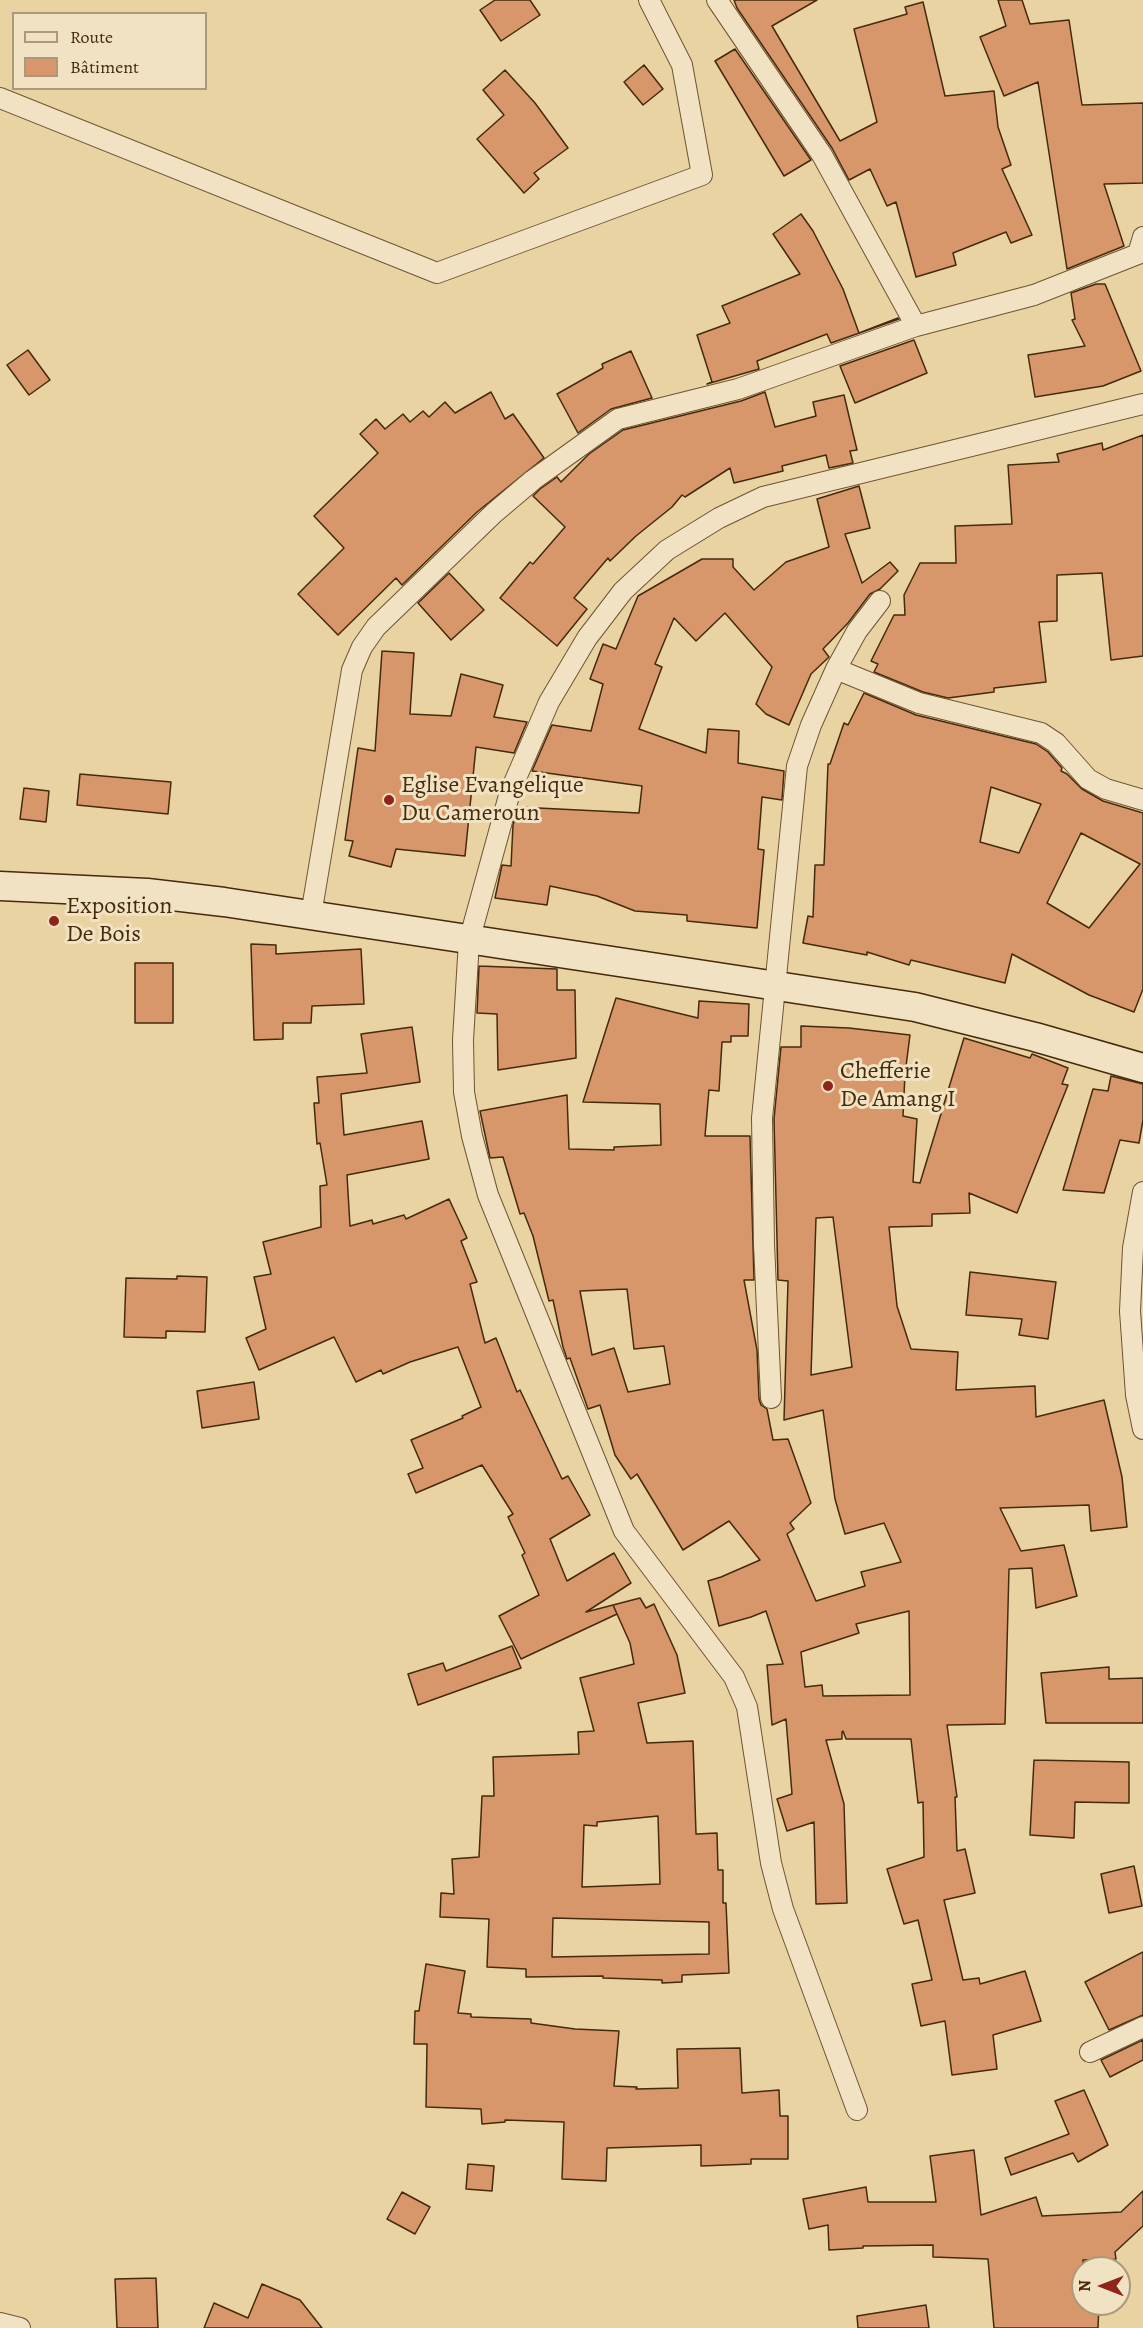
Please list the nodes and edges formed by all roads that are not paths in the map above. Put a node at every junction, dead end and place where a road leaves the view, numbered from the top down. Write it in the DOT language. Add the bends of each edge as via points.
graph roads {
  1 [pos="649,0"];
  2 [pos="717,0"];
  3 [pos="0,98"];
  4 [pos="1143,237"];
  5 [pos="916,326"];
  6 [pos="1143,404"];
  7 [pos="879,602"];
  8 [pos="836,669"];
  9 [pos="1143,800"];
  10 [pos="0,886"];
  11 [pos="311,915"];
  12 [pos="469,940"];
  13 [pos="774,986"];
  14 [pos="1143,1068"];
  15 [pos="1143,1192"];
  16 [pos="771,1398"];
  17 [pos="1143,1429"];
  18 [pos="1143,2027"];
  19 [pos="1090,2052"];
  20 [pos="857,2110"];
  21 [pos="0,2323"];
  22 [pos="20,2328"];
  1 -- 3 [label="street" via="682,65 702,175 437,273"];
  2 -- 5 [label="street" via="822,155"];
  4 -- 5 [label="street" via="1138,254 1045,291"];
  5 -- 11 [label="street" via="738,389 618,419 532,480 376,627 352,670"];
  6 -- 12 [label="street" via="763,497 667,550 623,591 588,638 549,702 510,792"];
  7 -- 8 [label="street"];
  8 -- 9 [label="street" via="919,703 1041,733 1056,743 1088,779"];
  8 -- 13 [label="street" via="797,766"];
  10 -- 11 [label="main road" via="147,893"];
  11 -- 12 [label="main road"];
  12 -- 13 [label="main road"];
  12 -- 20 [label="street" via="463,1040 465,1092 488,1195 624,1531 734,1677 747,1707 771,1863 783,1909"];
  13 -- 14 [label="main road" via="915,1007"];
  13 -- 16 [label="street" via="762,1118"];
  15 -- 17 [label="street" via="1133,1248 1130,1311 1136,1395"];
  18 -- 19 [label="street"];
  21 -- 22 [label="street"];
}
